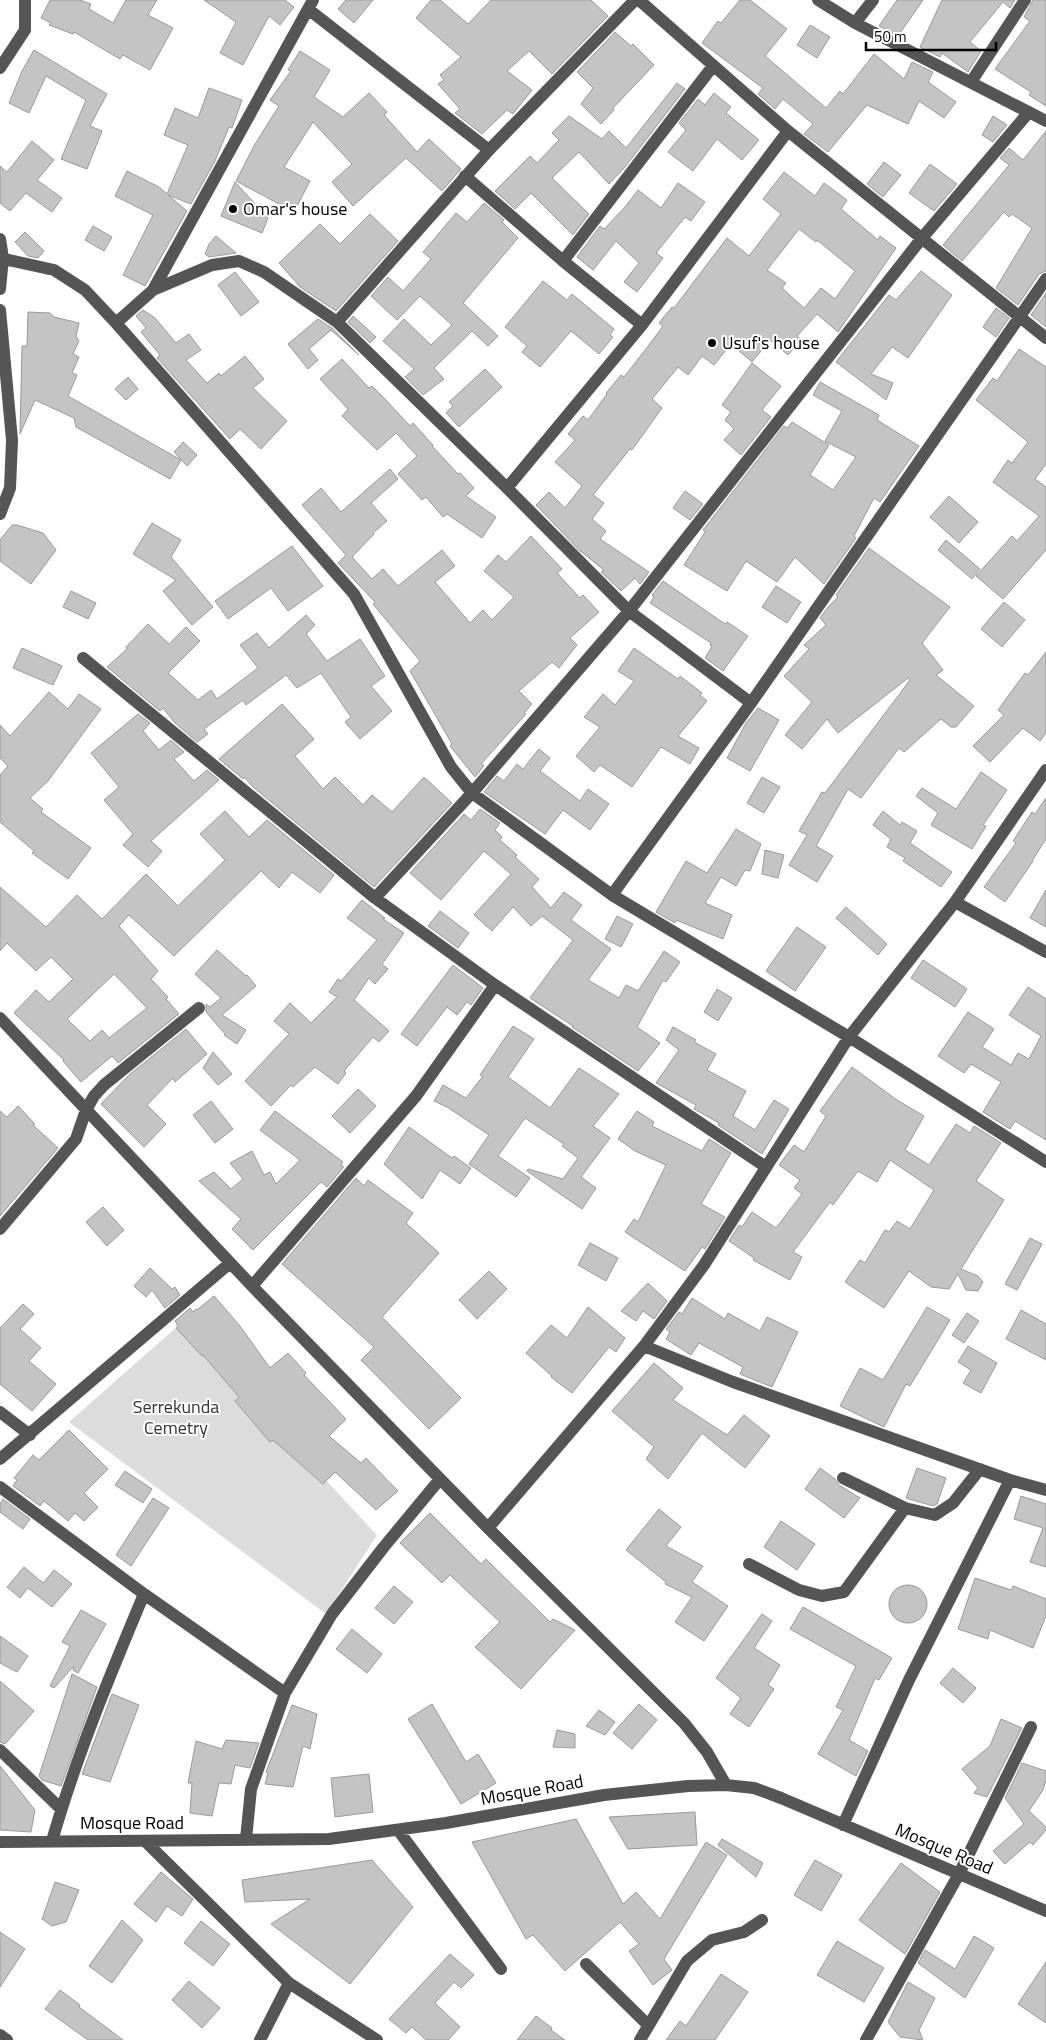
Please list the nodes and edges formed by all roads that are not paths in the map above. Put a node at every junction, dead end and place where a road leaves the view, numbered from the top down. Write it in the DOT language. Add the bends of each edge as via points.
graph roads {
  1 [pos="25,0"];
  2 [pos="637,0"];
  3 [pos="818,0"];
  4 [pos="873,0"];
  5 [pos="1025,0"];
  6 [pos="311,4"];
  7 [pos="856,23"];
  8 [pos="713,66"];
  9 [pos="0,68"];
  10 [pos="970,82"];
  11 [pos="1029,112"];
  12 [pos="1046,121"];
  13 [pos="788,131"];
  14 [pos="489,150"];
  15 [pos="466,176"];
  16 [pos="922,238"];
  17 [pos="0,239"];
  18 [pos="1,258"];
  19 [pos="563,261"];
  20 [pos="1046,279"];
  21 [pos="0,289"];
  22 [pos="153,290"];
  23 [pos="0,310"];
  24 [pos="1021,317"];
  25 [pos="337,322"];
  26 [pos="116,323"];
  27 [pos="642,325"];
  28 [pos="1046,338"];
  29 [pos="507,488"];
  30 [pos="0,514"];
  31 [pos="629,611"];
  32 [pos="83,658"];
  33 [pos="751,703"];
  34 [pos="1046,770"];
  35 [pos="472,793"];
  36 [pos="612,895"];
  37 [pos="375,898"];
  38 [pos="956,902"];
  39 [pos="1046,952"];
  40 [pos="495,985"];
  41 [pos="199,1008"];
  42 [pos="0,1018"];
  43 [pos="849,1037"];
  44 [pos="86,1110"];
  45 [pos="1046,1162"];
  46 [pos="766,1167"];
  47 [pos="0,1229"];
  48 [pos="230,1263"];
  49 [pos="252,1286"];
  50 [pos="644,1346"];
  51 [pos="0,1412"];
  52 [pos="30,1435"];
  53 [pos="0,1459"];
  54 [pos="980,1469"];
  55 [pos="843,1478"];
  56 [pos="440,1479"];
  57 [pos="1010,1480"];
  58 [pos="0,1487"];
  59 [pos="1046,1490"];
  60 [pos="905,1508"];
  61 [pos="488,1528"];
  62 [pos="748,1564"];
  63 [pos="144,1594"];
  64 [pos="285,1693"];
  65 [pos="1032,1727"];
  66 [pos="0,1750"];
  67 [pos="726,1785"];
  68 [pos="61,1809"];
  69 [pos="842,1826"];
  70 [pos="398,1830"];
  71 [pos="246,1839"];
  72 [pos="52,1841"];
  73 [pos="145,1841"];
  74 [pos="0,1842"];
  75 [pos="959,1874"];
  76 [pos="1046,1911"];
  77 [pos="762,1920"];
  78 [pos="586,1964"];
  79 [pos="501,1969"];
  80 [pos="289,1984"];
  81 [pos="648,2025"];
  82 [pos="0,2035"];
  83 [pos="7,2040"];
  84 [pos="260,2040"];
  85 [pos="377,2040"];
  86 [pos="640,2040"];
  87 [pos="866,2040"];
  1 -- 9 [label="street" via="25,30"];
  2 -- 8 [label="street"];
  2 -- 14 [label="street"];
  3 -- 7 [label="street"];
  4 -- 7 [label="street"];
  5 -- 10 [label="street"];
  6 -- 14 [label="street"];
  6 -- 22 [label="street"];
  7 -- 10 [label="street"];
  8 -- 13 [label="street"];
  8 -- 19 [label="street"];
  10 -- 11 [label="street"];
  11 -- 12 [label="street"];
  11 -- 16 [label="street"];
  13 -- 16 [label="street"];
  13 -- 27 [label="street"];
  14 -- 15 [label="street"];
  15 -- 19 [label="street"];
  15 -- 25 [label="street"];
  16 -- 24 [label="street"];
  16 -- 31 [label="street"];
  17 -- 18 [label="street"];
  18 -- 21 [label="street"];
  18 -- 26 [label="street" via="54,270 85,290"];
  19 -- 27 [label="street"];
  20 -- 24 [label="street"];
  22 -- 25 [label="street" via="212,265 239,262 264,272"];
  22 -- 26 [label="street"];
  23 -- 30 [label="street" via="12,440 10,488"];
  24 -- 28 [label="street"];
  24 -- 33 [label="street"];
  25 -- 29 [label="street"];
  26 -- 35 [label="street" via="354,594 451,767"];
  27 -- 29 [label="street"];
  29 -- 31 [label="street"];
  31 -- 33 [label="street"];
  31 -- 35 [label="street"];
  32 -- 37 [label="street"];
  33 -- 36 [label="street"];
  34 -- 38 [label="street"];
  35 -- 36 [label="street"];
  35 -- 37 [label="street"];
  36 -- 43 [label="street"];
  37 -- 40 [label="street"];
  38 -- 39 [label="street"];
  38 -- 43 [label="street"];
  40 -- 46 [label="street"];
  40 -- 49 [label="street" via="416,1096"];
  41 -- 44 [label="street" via="104,1086"];
  42 -- 44 [label="street"];
  43 -- 45 [label="street"];
  43 -- 46 [label="street"];
  44 -- 47 [label="street" via="76,1139"];
  44 -- 48 [label="street"];
  46 -- 50 [label="street" via="704,1265"];
  48 -- 49 [label="street"];
  48 -- 52 [label="street"];
  49 -- 56 [label="street"];
  50 -- 54 [label="street" via="733,1382"];
  50 -- 61 [label="street"];
  51 -- 52 [label="street"];
  52 -- 53 [label="street"];
  54 -- 57 [label="street"];
  54 -- 60 [label="street" via="953,1502 935,1515"];
  55 -- 60 [label="street"];
  56 -- 61 [label="street"];
  56 -- 64 [label="street" via="332,1614"];
  57 -- 59 [label="street"];
  57 -- 69 [label="street" via="909,1680"];
  58 -- 63 [label="street"];
  60 -- 62 [label="street" via="844,1592 822,1596 799,1590"];
  61 -- 67 [label="street" via="684,1723"];
  63 -- 64 [label="street"];
  63 -- 68 [label="street" via="100,1698"];
  64 -- 71 [label="street" via="251,1789"];
  65 -- 75 [label="street"];
  66 -- 68 [label="street"];
  67 -- 69 [label="street, Mosque Road" via="754,1788"];
  67 -- 70 [label="street, Mosque Road" via="604,1795"];
  68 -- 72 [label="street"];
  69 -- 75 [label="street, Mosque Road"];
  70 -- 71 [label="street, Mosque Road" via="329,1839"];
  70 -- 79 [label="street"];
  71 -- 73 [label="street, Mosque Road"];
  72 -- 73 [label="street, Mosque Road"];
  72 -- 74 [label="street, Mosque Road"];
  73 -- 80 [label="street"];
  75 -- 76 [label="street, Mosque Road"];
  75 -- 87 [label="street"];
  77 -- 81 [label="street" via="744,1932 712,1940 687,1961"];
  78 -- 81 [label="street"];
  80 -- 84 [label="street"];
  80 -- 85 [label="street"];
  81 -- 86 [label="street"];
  82 -- 83 [label="street"];
}
